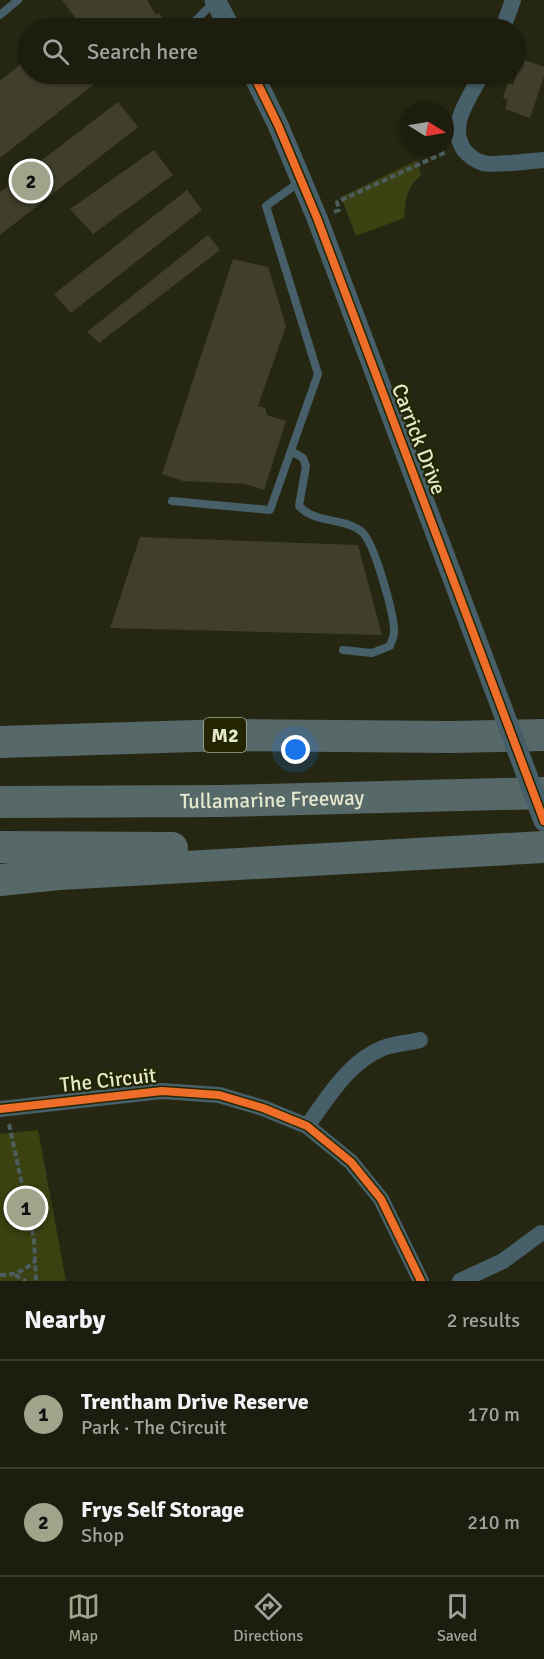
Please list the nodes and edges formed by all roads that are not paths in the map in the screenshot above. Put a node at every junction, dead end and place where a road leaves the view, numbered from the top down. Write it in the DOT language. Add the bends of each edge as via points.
graph roads {
  1 [pos="18,0"];
  2 [pos="215,0"];
  3 [pos="513,0"];
  4 [pos="0,15"];
  5 [pos="198,18"];
  6 [pos="225,18"];
  7 [pos="506,18"];
  8 [pos="258,84"];
  9 [pos="477,84"];
  10 [pos="544,160"];
  11 [pos="301,180"];
  12 [pos="291,451"];
  13 [pos="172,501"];
  14 [pos="343,650"];
  15 [pos="0,732"];
  16 [pos="229,735"];
  17 [pos="544,735"];
  18 [pos="0,742"];
  19 [pos="544,793"];
  20 [pos="0,802"];
  21 [pos="544,821"];
  22 [pos="544,847"];
  23 [pos="0,848"];
  24 [pos="470,850"];
  25 [pos="0,880"];
  26 [pos="420,1040"];
  27 [pos="4,1108"];
  28 [pos="307,1126"];
  29 [pos="541,1233"];
  30 [pos="421,1281"];
  31 [pos="460,1281"];
  1 -- 4 [label="lane"];
  2 -- 5 [label="lane"];
  2 -- 6 [label="street"];
  3 -- 7 [label="street"];
  8 -- 11 [label="street, Carrick Drive"];
  9 -- 10 [label="street" via="458,122 457,134 464,149 485,164"];
  11 -- 12 [label="lane" via="266,206 318,374"];
  11 -- 21 [label="street, Carrick Drive, bridge"];
  12 -- 13 [label="lane" via="270,510"];
  12 -- 14 [label="lane" via="306,466 299,506 306,513 362,532 389,598 394,633 390,646 372,653"];
  15 -- 16 [label="highway"];
  16 -- 17 [label="highway, M2"];
  16 -- 18 [label="highway, M2"];
  19 -- 20 [label="highway, Tullamarine Freeway"];
  22 -- 24 [label="highway"];
  23 -- 24 [label="highway"];
  24 -- 25 [label="highway"];
  26 -- 28 [label="street" via="383,1048 361,1060"];
  27 -- 28 [label="street, The Circuit" via="162,1091 219,1095"];
  28 -- 30 [label="street, The Circuit" via="351,1162 381,1199"];
  29 -- 31 [label="street" via="503,1261"];
}
